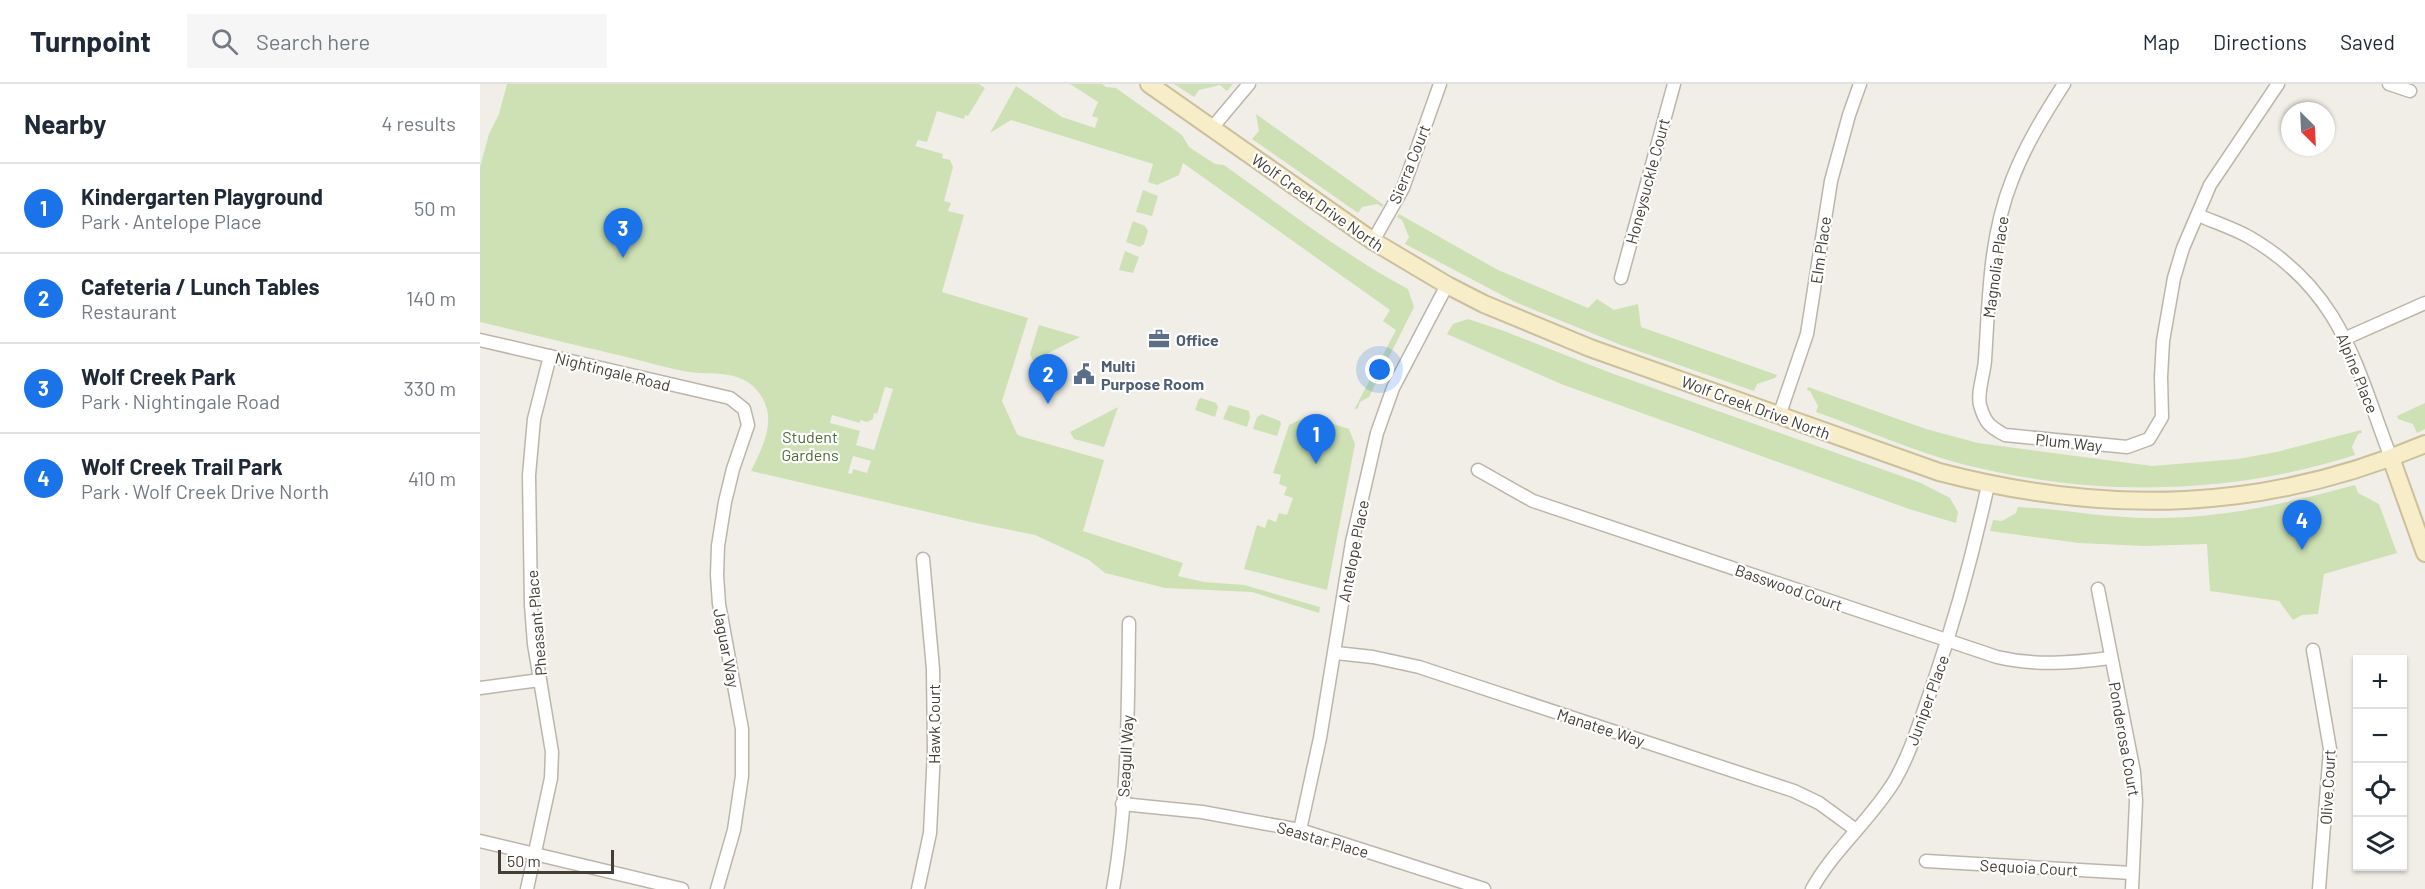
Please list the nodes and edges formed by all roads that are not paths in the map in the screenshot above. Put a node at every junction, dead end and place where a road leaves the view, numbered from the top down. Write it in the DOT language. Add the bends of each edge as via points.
graph roads {
  1 [pos="1149,84"];
  2 [pos="1249,84"];
  3 [pos="1440,84"];
  4 [pos="1674,84"];
  5 [pos="1859,84"];
  6 [pos="2064,84"];
  7 [pos="2278,84"];
  8 [pos="2389,84"];
  9 [pos="2410,91"];
  10 [pos="1212,128"];
  11 [pos="2198,215"];
  12 [pos="1373,241"];
  13 [pos="1621,278"];
  14 [pos="1447,285"];
  15 [pos="2425,303"];
  16 [pos="2346,338"];
  17 [pos="480,339"];
  18 [pos="550,356"];
  19 [pos="744,409"];
  20 [pos="1779,416"];
  21 [pos="1988,426"];
  22 [pos="2425,444"];
  23 [pos="2391,458"];
  24 [pos="1478,470"];
  25 [pos="1988,485"];
  26 [pos="2425,553"];
  27 [pos="923,559"];
  28 [pos="2098,589"];
  29 [pos="1129,623"];
  30 [pos="1948,641"];
  31 [pos="2313,650"];
  32 [pos="1336,653"];
  33 [pos="2110,658"];
  34 [pos="540,680"];
  35 [pos="480,688"];
  36 [pos="1122,804"];
  37 [pos="1300,830"];
  38 [pos="1856,830"];
  39 [pos="480,841"];
  40 [pos="535,854"];
  41 [pos="1926,861"];
  42 [pos="2133,873"];
  43 [pos="526,889"];
  44 [pos="681,889"];
  45 [pos="717,889"];
  46 [pos="918,889"];
  47 [pos="1113,889"];
  48 [pos="1484,889"];
  49 [pos="1812,889"];
  50 [pos="2132,889"];
  51 [pos="2319,889"];
  1 -- 10 [label="street, Wolf Creek Drive North"];
  2 -- 10 [label="street"];
  3 -- 12 [label="street, Sierra Court" via="1403,188"];
  4 -- 13 [label="street, Honeysuckle Court"];
  5 -- 20 [label="street, Elm Place" via="1831,181 1808,334"];
  6 -- 21 [label="street, Magnolia Place" via="2024,152 1999,218 1979,403"];
  7 -- 11 [label="street" via="2210,185"];
  8 -- 9 [label="street"];
  10 -- 12 [label="street, Wolf Creek Drive North"];
  11 -- 16 [label="street, Alpine Place" via="2246,235 2303,276"];
  11 -- 21 [label="street, Plum Way" via="2174,278 2163,341 2162,417 2150,439 2127,447 2005,435"];
  12 -- 14 [label="street, Wolf Creek Drive North"];
  14 -- 20 [label="street, Wolf Creek Drive North" via="1590,348"];
  14 -- 32 [label="street, Antelope Place" via="1393,388 1377,433 1352,542"];
  15 -- 16 [label="street"];
  16 -- 23 [label="street, Alpine Place"];
  17 -- 18 [label="street, Nightingale Road"];
  18 -- 19 [label="street, Nightingale Road" via="730,398"];
  18 -- 34 [label="street, Pheasant Place" via="534,419 529,475 531,605"];
  19 -- 45 [label="street, Jaguar Way" via="748,425 725,502 717,575 718,604 742,729 742,776 734,830"];
  20 -- 25 [label="street, Wolf Creek Drive North" via="1939,472"];
  22 -- 23 [label="street, Wolf Creek Drive North"];
  23 -- 25 [label="street, Wolf Creek Drive North" via="2308,483 2206,500 2091,500"];
  23 -- 26 [label="street"];
  24 -- 30 [label="street, Basswood Court" via="1533,501"];
  25 -- 30 [label="street, Juniper Place"];
  27 -- 46 [label="street, Hawk Court" via="933,669 934,751 930,833"];
  28 -- 33 [label="street, Ponderosa Court"];
  29 -- 36 [label="street, Seagull Way"];
  30 -- 33 [label="street, Basswood Court" via="2039,664"];
  30 -- 38 [label="street, Juniper Place" via="1895,780"];
  31 -- 51 [label="street, Olive Court" via="2330,749"];
  32 -- 37 [label="street, Antelope Place"];
  32 -- 38 [label="street, Manatee Way" via="1419,667 1794,791 1819,803"];
  33 -- 42 [label="street, Ponderosa Court" via="2134,772"];
  34 -- 35 [label="street"];
  34 -- 40 [label="street, Pheasant Place" via="548,720 551,769"];
  36 -- 37 [label="street, Seastar Place"];
  36 -- 47 [label="street, Seagull Way"];
  37 -- 48 [label="street, Seastar Place"];
  38 -- 49 [label="street, Juniper Place"];
  39 -- 40 [label="street"];
  40 -- 43 [label="street, Pheasant Place"];
  40 -- 44 [label="street"];
  41 -- 42 [label="street, Sequoia Court"];
  42 -- 50 [label="street, Ponderosa Court"];
}
